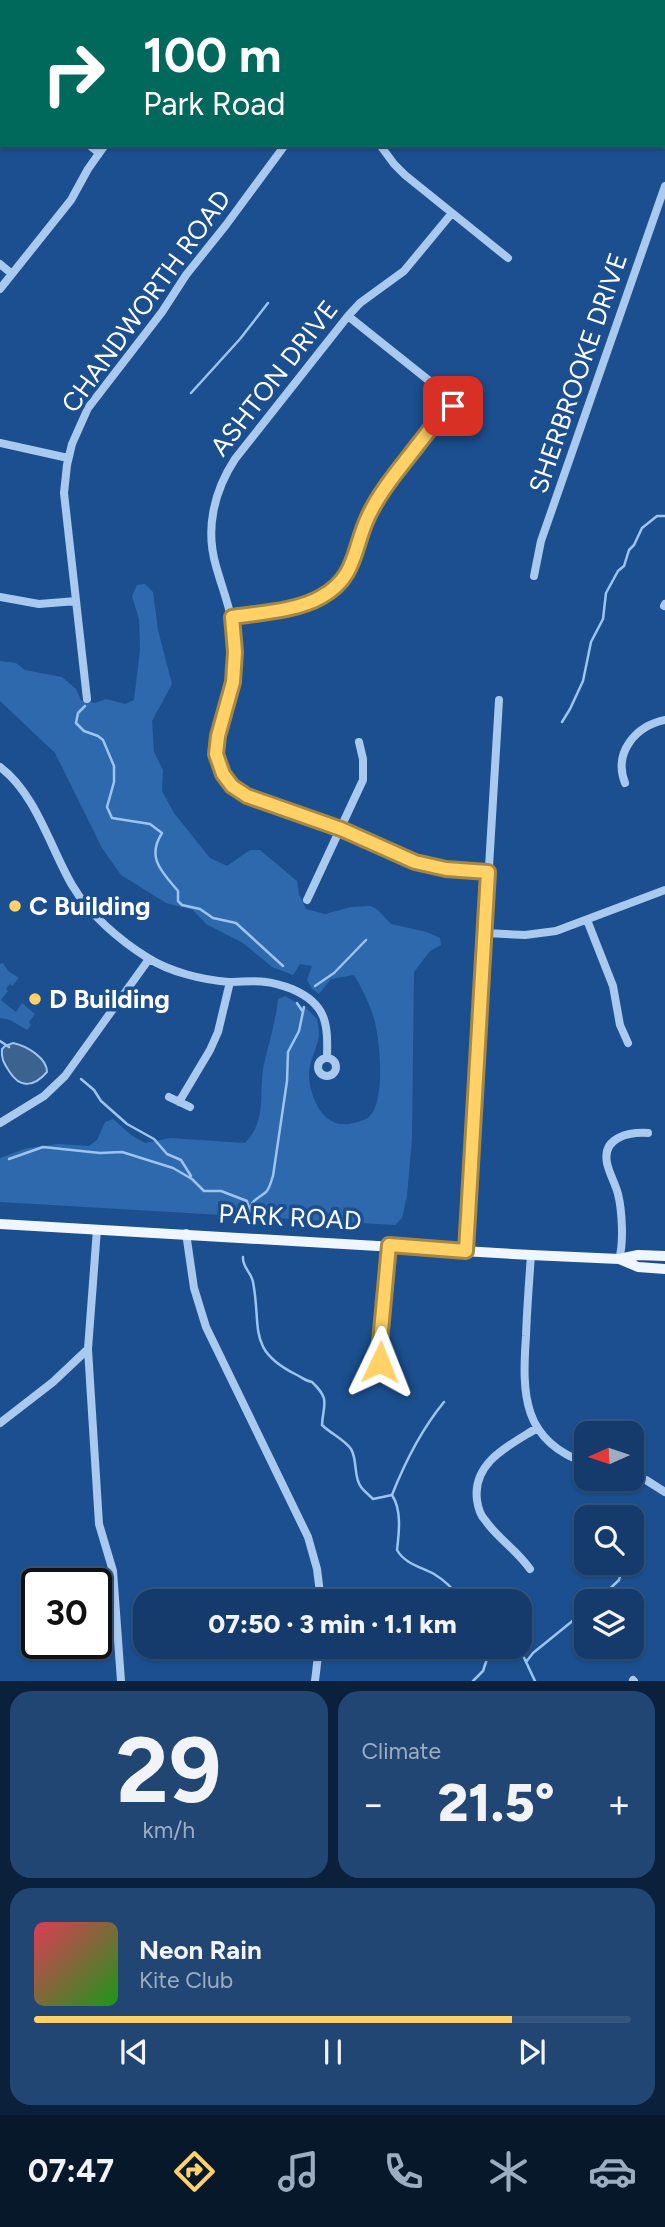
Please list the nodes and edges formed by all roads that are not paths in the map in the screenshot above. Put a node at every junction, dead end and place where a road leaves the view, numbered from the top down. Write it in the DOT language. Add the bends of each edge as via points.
graph roads {
  1 [pos="92,147"];
  2 [pos="104,147"];
  3 [pos="284,147"];
  4 [pos="382,147"];
  5 [pos="99,153"];
  6 [pos="665,186"];
  7 [pos="452,213"];
  8 [pos="508,258"];
  9 [pos="0,264"];
  10 [pos="12,274"];
  11 [pos="0,289"];
  12 [pos="348,316"];
  13 [pos="0,443"];
  14 [pos="68,458"];
  15 [pos="534,576"];
  16 [pos="0,597"];
  17 [pos="76,601"];
  18 [pos="232,617"];
  19 [pos="87,699"];
  20 [pos="499,700"];
  21 [pos="665,720"];
  22 [pos="359,742"];
  23 [pos="0,767"];
  24 [pos="625,783"];
  25 [pos="341,829"];
  26 [pos="488,872"];
  27 [pos="665,890"];
  28 [pos="307,900"];
  29 [pos="587,920"];
  30 [pos="485,933"];
  31 [pos="149,959"];
  32 [pos="230,982"];
  33 [pos="628,1043"];
  34 [pos="327,1058"];
  35 [pos="169,1097"];
  36 [pos="179,1102"];
  37 [pos="190,1107"];
  38 [pos="0,1123"];
  39 [pos="648,1133"];
  40 [pos="0,1224"];
  41 [pos="97,1229"];
  42 [pos="186,1233"];
  43 [pos="389,1245"];
  44 [pos="466,1251"];
  45 [pos="531,1255"];
  46 [pos="665,1256"];
  47 [pos="620,1259"];
  48 [pos="665,1269"];
  49 [pos="88,1349"];
  50 [pos="384,1370"];
  51 [pos="0,1423"];
  52 [pos="537,1428"];
  53 [pos="574,1458"];
  54 [pos="644,1480"];
  55 [pos="665,1492"];
  56 [pos="530,1569"];
  57 [pos="320,1589"];
  58 [pos="317,1659"];
  59 [pos="121,1681"];
  60 [pos="315,1681"];
  1 -- 5 [label="street"];
  2 -- 5 [label="street"];
  3 -- 14 [label="street, CHANDWORTH ROAD" via="96,396"];
  4 -- 7 [label="street" via="399,170"];
  5 -- 10 [label="street" via="71,200"];
  6 -- 15 [label="street, SHERBROOKE DRIVE" via="541,541"];
  7 -- 8 [label="street"];
  7 -- 12 [label="street, ASHTON DRIVE" via="404,271"];
  9 -- 10 [label="street"];
  10 -- 11 [label="street"];
  12 -- 18 [label="street, ASHTON DRIVE" via="222,480 211,534"];
  12 -- 18 [label="street" via="432,383 460,396 461,402 440,417 382,492 367,518 354,563 333,589 301,606"];
  13 -- 14 [label="street"];
  14 -- 17 [label="street, CHANDWORTH ROAD" via="65,512"];
  16 -- 17 [label="street" via="39,604"];
  17 -- 19 [label="street, CHANDWORTH ROAD"];
  18 -- 25 [label="street, ASHTON DRIVE" via="233,682 216,743 223,774 247,796"];
  20 -- 26 [label="street"];
  21 -- 24 [label="street" via="640,729 629,743 621,763"];
  22 -- 25 [label="street" via="363,780"];
  23 -- 31 [label="street" via="24,793 81,900"];
  25 -- 26 [label="street, ASHTON DRIVE" via="415,862"];
  25 -- 28 [label="street"];
  26 -- 30 [label="street"];
  27 -- 29 [label="street"];
  29 -- 30 [label="street" via="541,934"];
  29 -- 33 [label="street"];
  30 -- 44 [label="street"];
  31 -- 32 [label="street" via="201,978"];
  31 -- 38 [label="street" via="65,1076 44,1096"];
  32 -- 34 [label="street" via="279,984 311,1000 324,1015"];
  32 -- 36 [label="street" via="218,1032"];
  35 -- 36 [label="street"];
  36 -- 37 [label="street"];
  39 -- 47 [label="street" via="623,1135 607,1151 607,1166 619,1199"];
  40 -- 41 [label="main road, PARK ROAD"];
  41 -- 42 [label="main road, PARK ROAD"];
  41 -- 49 [label="street"];
  42 -- 43 [label="main road, PARK ROAD"];
  42 -- 57 [label="street" via="200,1310 308,1537"];
  43 -- 44 [label="main road, PARK ROAD"];
  43 -- 50 [label="street" via="379,1353"];
  44 -- 45 [label="main road, PARK ROAD"];
  45 -- 47 [label="main road, PARK ROAD"];
  45 -- 52 [label="street" via="523,1380"];
  46 -- 47 [label="main road, PARK ROAD"];
  47 -- 48 [label="main road, PARK ROAD" via="638,1267"];
  49 -- 51 [label="street"];
  49 -- 59 [label="street" via="99,1524 113,1570"];
  52 -- 53 [label="street" via="555,1448"];
  52 -- 56 [label="street" via="489,1461 477,1493 483,1518"];
  54 -- 55 [label="street"];
  58 -- 60 [label="street"];
}
